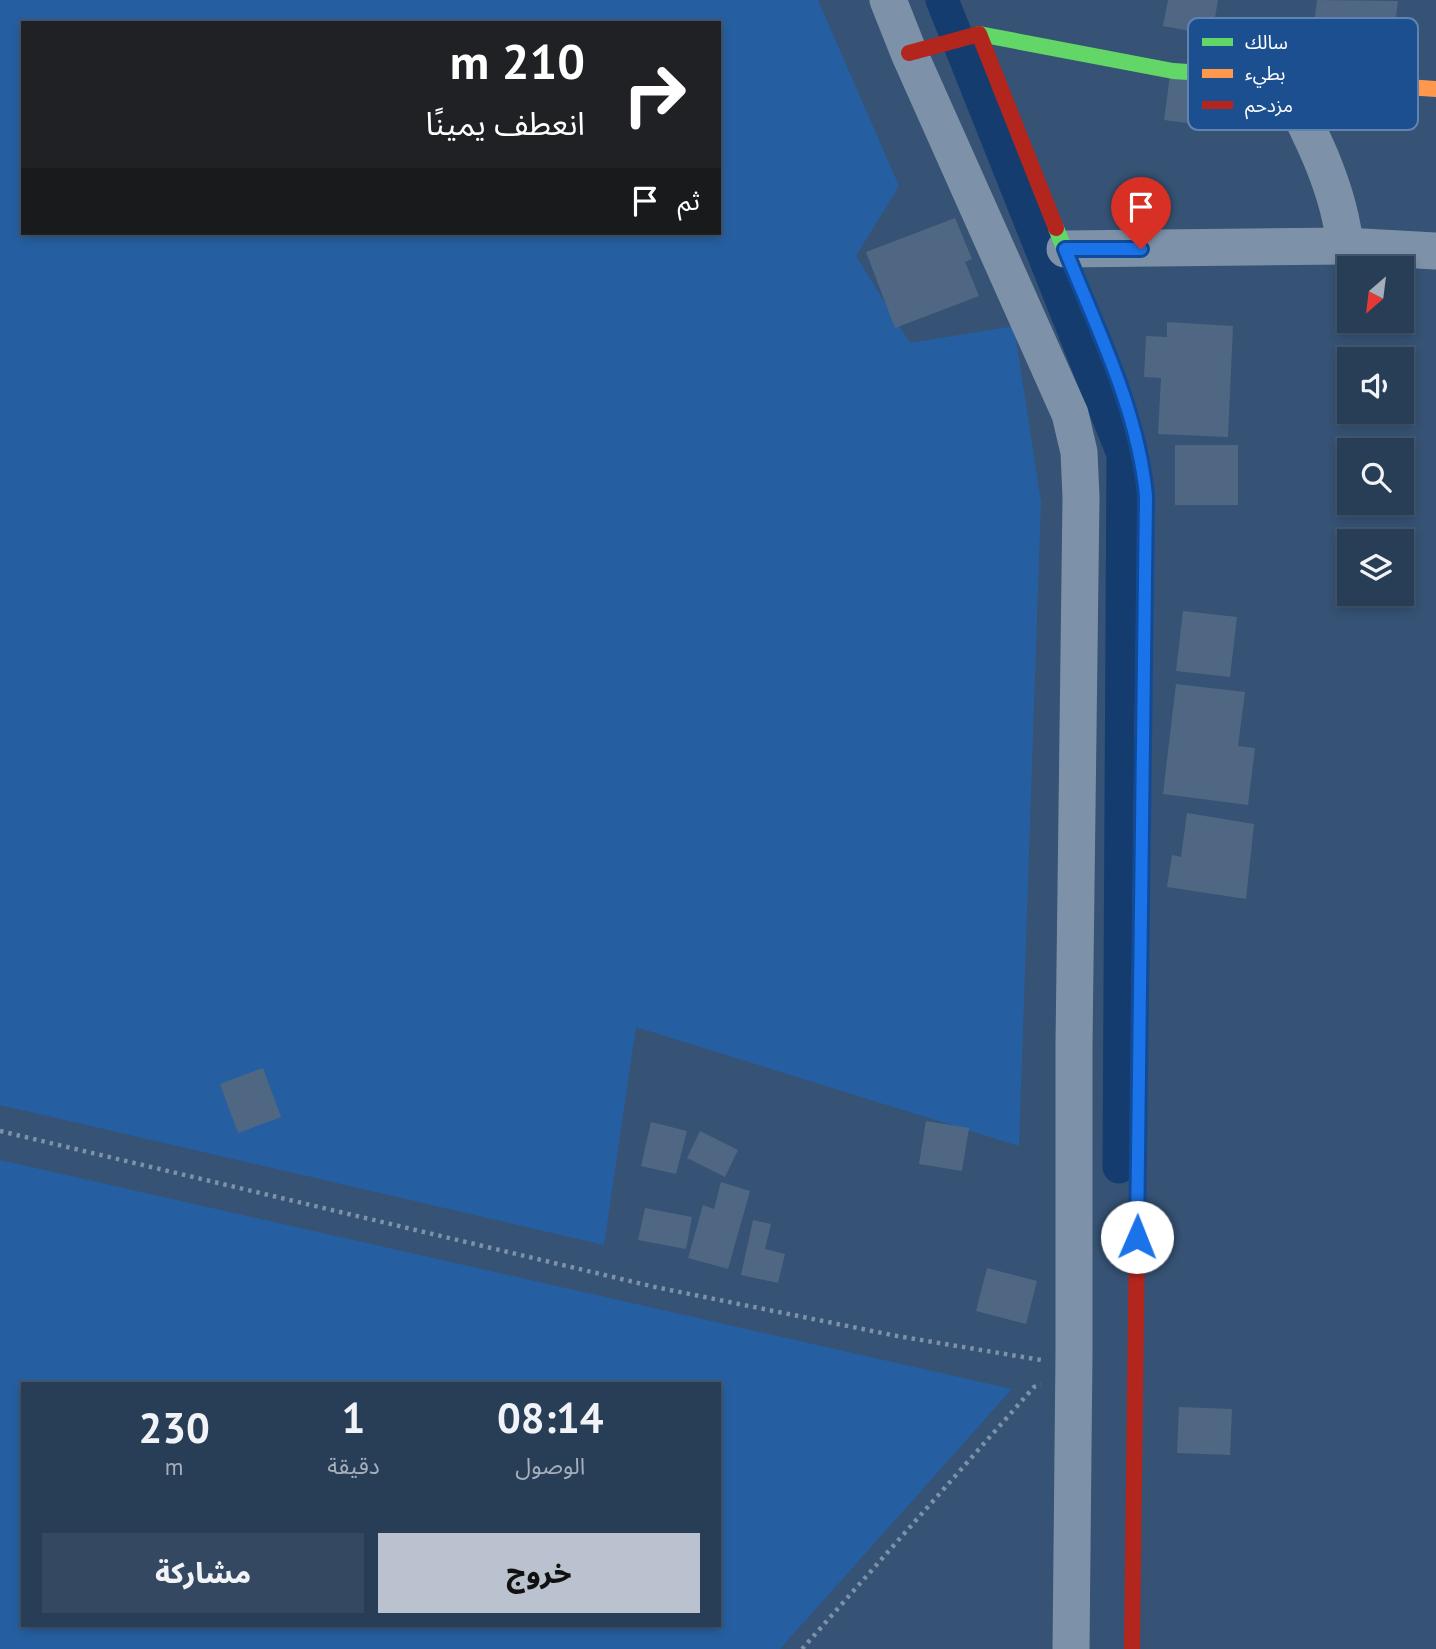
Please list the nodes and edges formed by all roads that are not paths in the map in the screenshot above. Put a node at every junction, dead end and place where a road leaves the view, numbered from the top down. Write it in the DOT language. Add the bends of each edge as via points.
graph roads {
  1 [pos="888,0"];
  2 [pos="971,36"];
  3 [pos="919,50"];
  4 [pos="1188,72"];
  5 [pos="1418,88"];
  6 [pos="1436,89"];
  7 [pos="1307,130"];
  8 [pos="1345,246"];
  9 [pos="1065,249"];
  10 [pos="1436,251"];
  11 [pos="1071,1649"];
  12 [pos="1132,1649"];
  1 -- 3 [label="street"];
  2 -- 3 [label="street"];
  2 -- 4 [label="street"];
  2 -- 9 [label="street"];
  3 -- 11 [label="street" via="1070,414 1079,452"];
  5 -- 6 [label="street"];
  7 -- 8 [label="street" via="1340,210"];
  8 -- 9 [label="street"];
  8 -- 10 [label="street"];
  9 -- 12 [label="street" via="1134,425 1146,496"];
}
